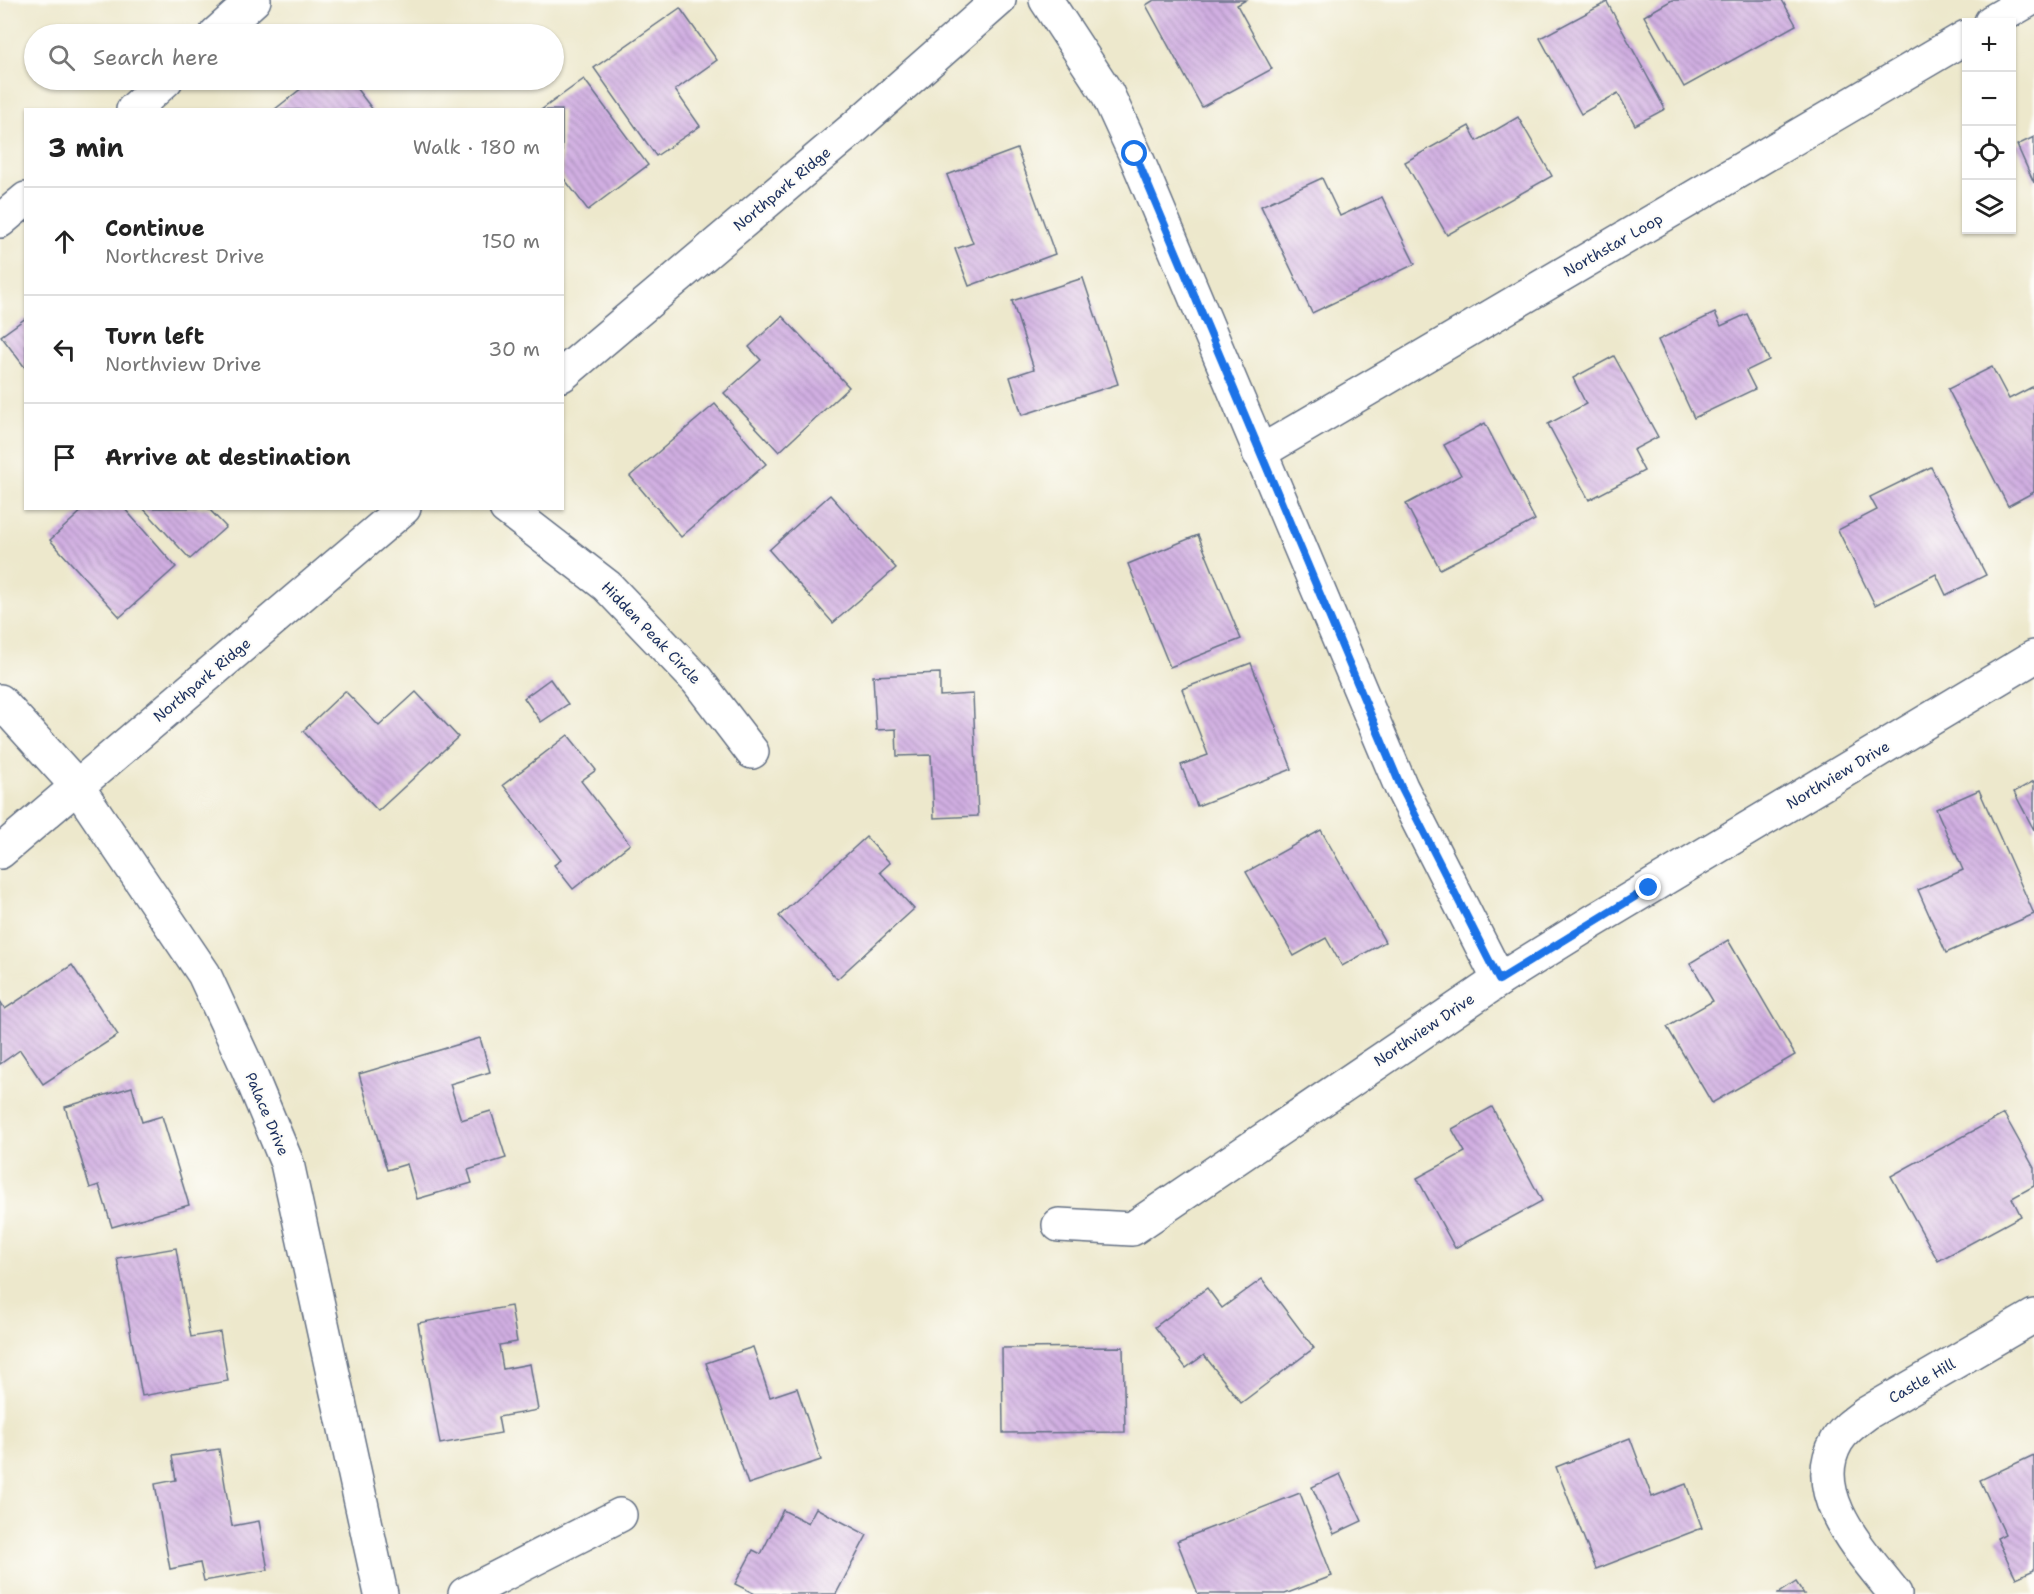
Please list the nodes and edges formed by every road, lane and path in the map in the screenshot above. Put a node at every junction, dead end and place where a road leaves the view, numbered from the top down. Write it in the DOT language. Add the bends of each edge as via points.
graph roads {
  1 [pos="254,0"];
  2 [pos="999,0"];
  3 [pos="1046,0"];
  4 [pos="2029,0"];
  5 [pos="1998,18"];
  6 [pos="227,24"];
  7 [pos="1962,39"];
  8 [pos="155,90"];
  9 [pos="135,108"];
  10 [pos="24,202"];
  11 [pos="0,221"];
  12 [pos="564,373"];
  13 [pos="1259,453"];
  14 [pos="402,510"];
  15 [pos="509,510"];
  16 [pos="2034,657"];
  17 [pos="0,701"];
  18 [pos="752,752"];
  19 [pos="77,786"];
  20 [pos="0,852"];
  21 [pos="1499,980"];
  22 [pos="1059,1225"];
  23 [pos="2034,1316"];
  24 [pos="620,1515"];
  25 [pos="381,1594"];
  26 [pos="465,1594"];
  27 [pos="1895,1594"];
  1 -- 6 [label="street"];
  2 -- 12 [label="street, Northpark Ridge"];
  3 -- 13 [label="street" via="1107,93"];
  4 -- 5 [label="street"];
  7 -- 13 [label="street, Northstar Loop"];
  8 -- 9 [label="street"];
  10 -- 11 [label="street"];
  13 -- 21 [label="street" via="1401,787"];
  14 -- 19 [label="street, Northpark Ridge"];
  15 -- 18 [label="street, Hidden Peak Circle" via="607,586 697,680"];
  16 -- 21 [label="street, Northview Drive"];
  17 -- 19 [label="street, Palace Drive"];
  19 -- 20 [label="street, Northpark Ridge"];
  19 -- 25 [label="street, Palace Drive" via="204,974 287,1163"];
  21 -- 22 [label="street, Northview Drive" via="1132,1229"];
  23 -- 27 [label="street, Castle Hill" via="1867,1413 1836,1442 1828,1486 1835,1508 1845,1529"];
  24 -- 26 [label="street"];
}
